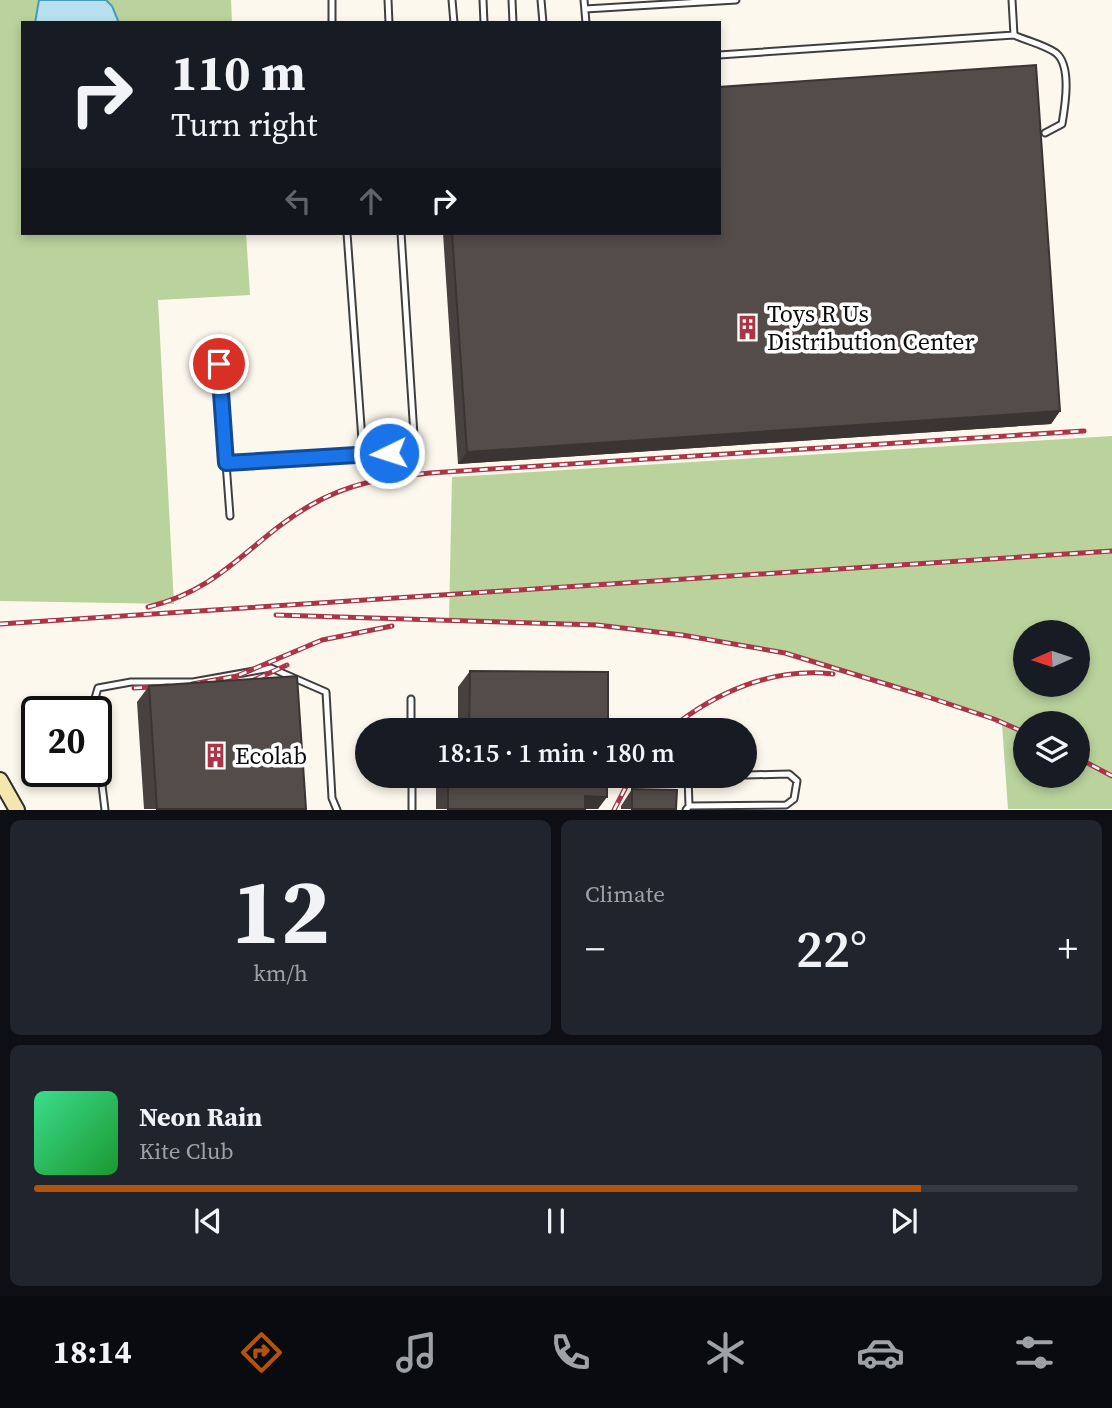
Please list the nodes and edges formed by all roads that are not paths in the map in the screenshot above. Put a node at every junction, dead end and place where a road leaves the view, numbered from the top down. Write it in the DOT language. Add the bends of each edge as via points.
graph roads {
  1 [pos="332,0"];
  2 [pos="388,0"];
  3 [pos="452,0"];
  4 [pos="483,0"];
  5 [pos="512,0"];
  6 [pos="541,0"];
  7 [pos="584,0"];
  8 [pos="736,0"];
  9 [pos="1012,0"];
  10 [pos="585,9"];
  11 [pos="332,21"];
  12 [pos="389,21"];
  13 [pos="454,21"];
  14 [pos="484,21"];
  15 [pos="513,21"];
  16 [pos="542,21"];
  17 [pos="586,21"];
  18 [pos="1014,35"];
  19 [pos="721,55"];
  20 [pos="1045,133"];
  21 [pos="347,235"];
  22 [pos="401,235"];
  23 [pos="219,364"];
  24 [pos="363,454"];
  25 [pos="226,463"];
  26 [pos="230,516"];
  27 [pos="96,696"];
  28 [pos="411,699"];
  29 [pos="411,718"];
  30 [pos="757,775"];
  31 [pos="0,780"];
  32 [pos="102,787"];
  33 [pos="412,788"];
  34 [pos="688,788"];
  35 [pos="687,808"];
  36 [pos="17,810"];
  37 [pos="105,810"];
  38 [pos="337,810"];
  39 [pos="412,810"];
  1 -- 11 [label="lane"];
  2 -- 12 [label="lane"];
  3 -- 13 [label="lane"];
  4 -- 14 [label="lane"];
  5 -- 15 [label="lane"];
  6 -- 16 [label="lane"];
  7 -- 10 [label="lane"];
  8 -- 10 [label="lane"];
  9 -- 18 [label="lane"];
  10 -- 17 [label="lane"];
  18 -- 19 [label="lane"];
  18 -- 20 [label="lane" via="1057,54 1065,68 1062,124"];
  21 -- 24 [label="lane"];
  22 -- 24 [label="lane" via="415,451"];
  23 -- 25 [label="lane"];
  24 -- 25 [label="lane"];
  25 -- 26 [label="lane"];
  27 -- 38 [label="lane" via="98,688 131,682 193,682 271,668 326,692 332,798"];
  28 -- 29 [label="lane"];
  30 -- 35 [label="lane" via="789,774 797,781 794,799 786,805"];
  31 -- 36 [label="main road"];
  32 -- 37 [label="lane"];
  33 -- 39 [label="lane"];
  34 -- 35 [label="lane"];
}
